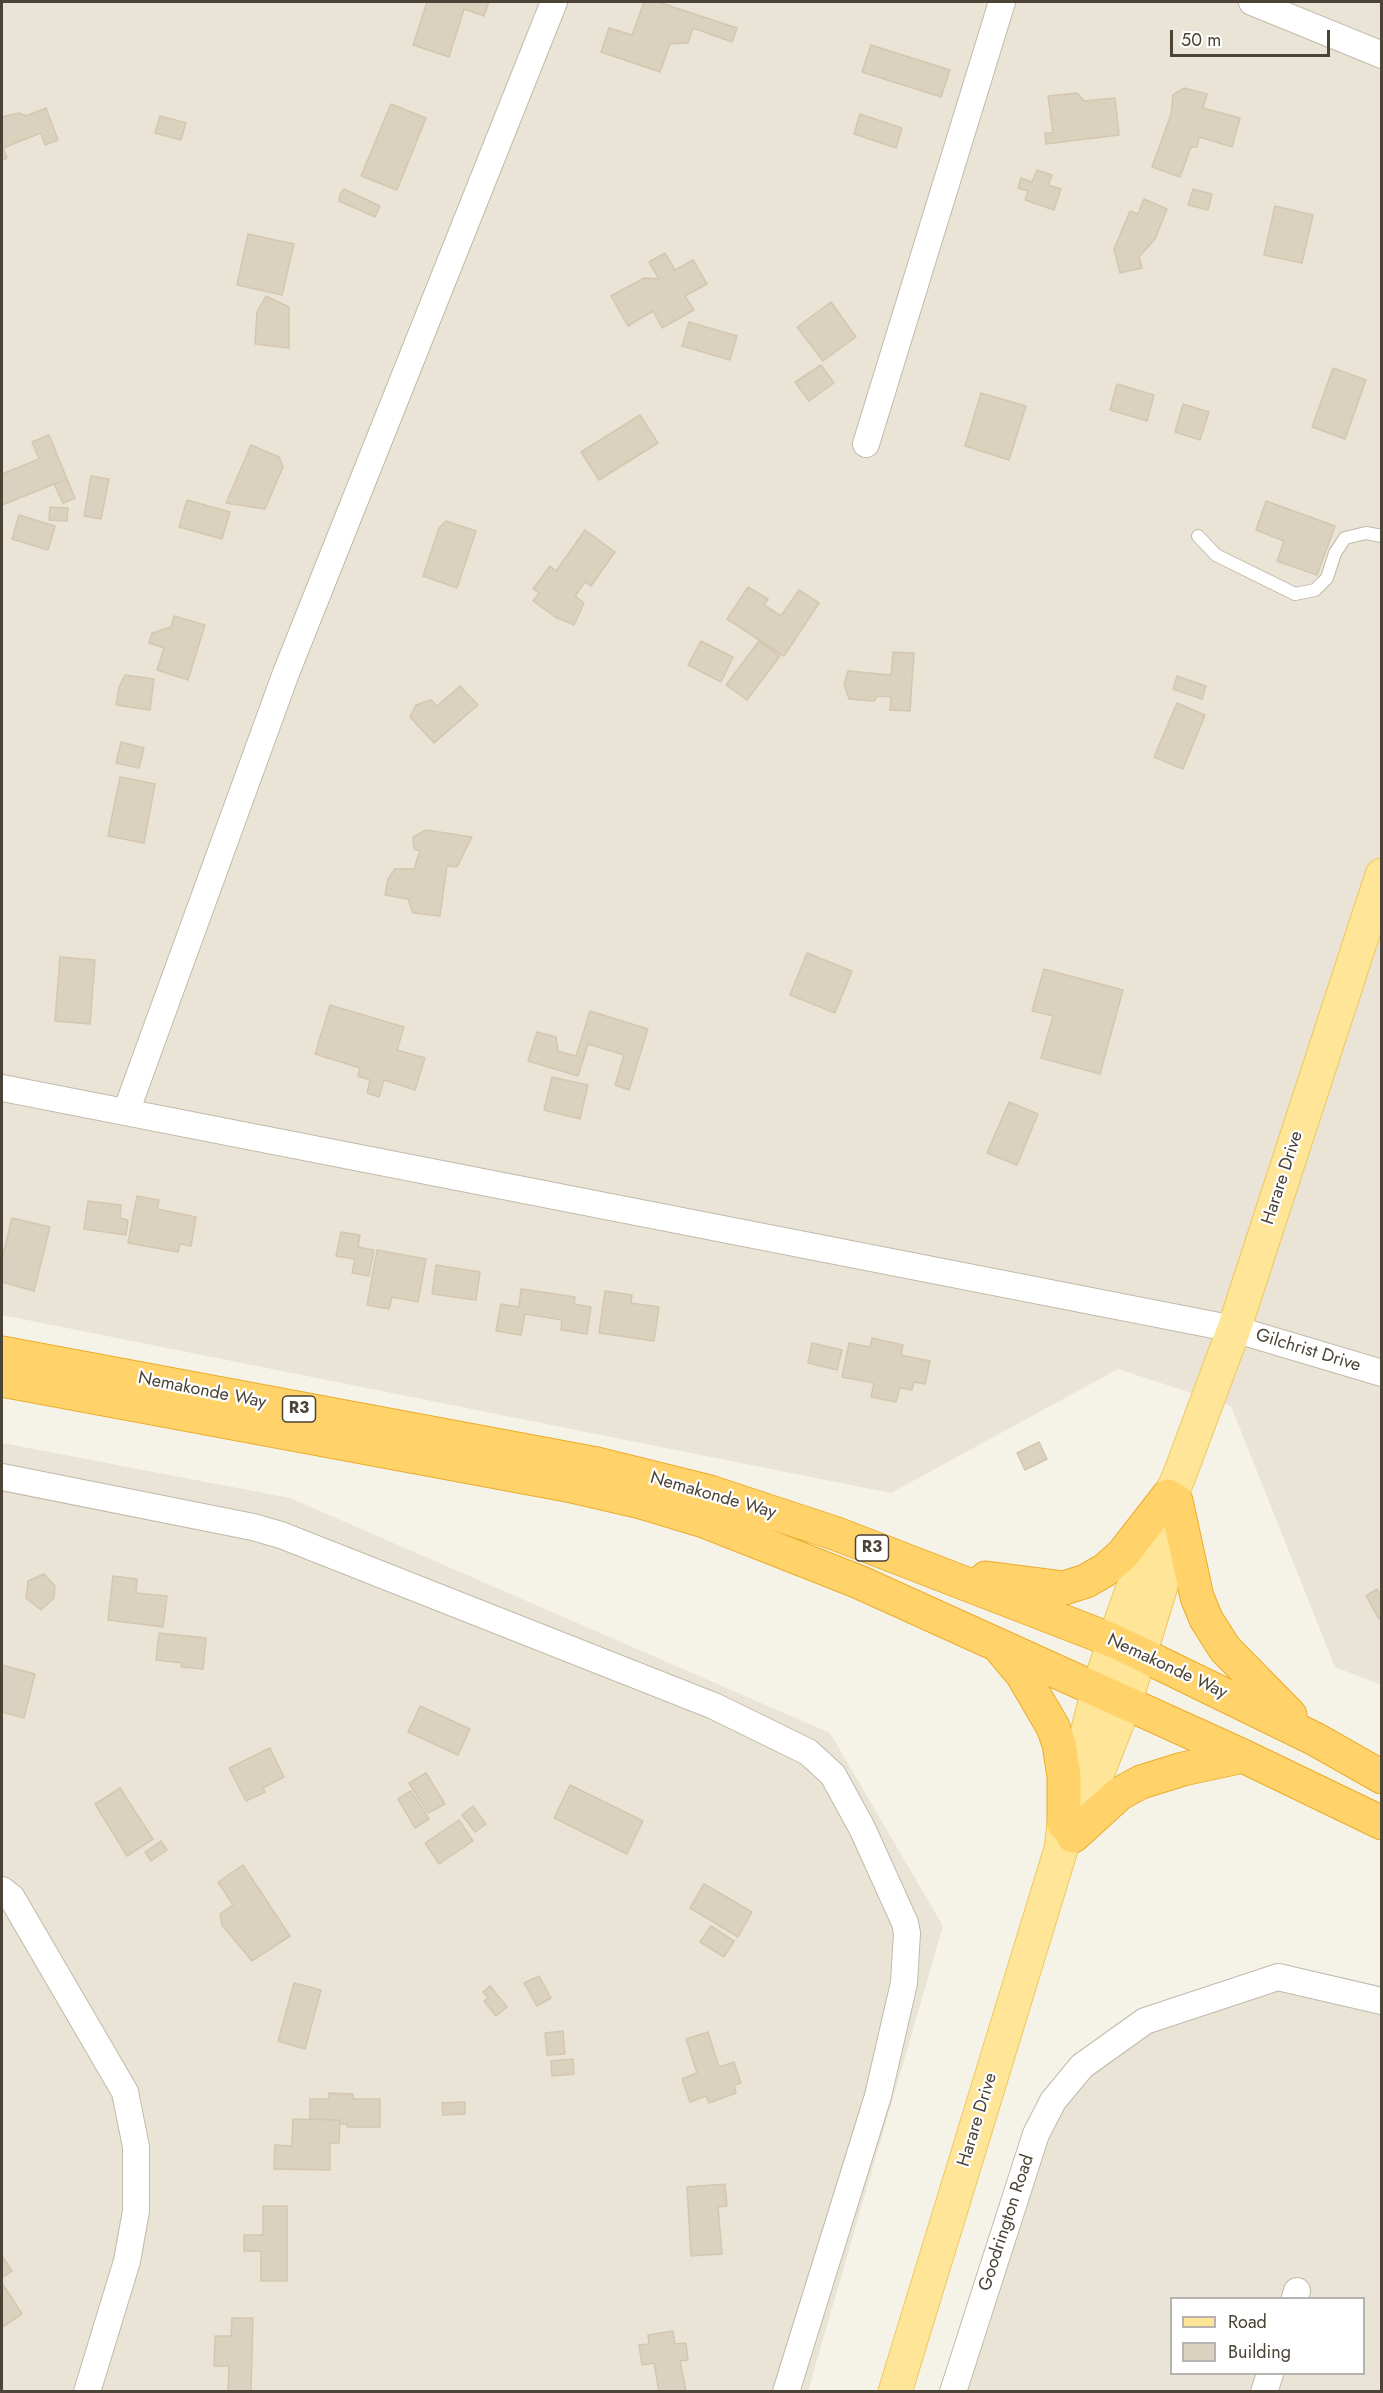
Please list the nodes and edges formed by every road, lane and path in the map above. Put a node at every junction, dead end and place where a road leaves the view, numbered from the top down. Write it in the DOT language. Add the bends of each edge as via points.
graph roads {
  1 [pos="554,2"];
  2 [pos="1002,2"];
  3 [pos="1252,2"];
  4 [pos="1382,55"];
  5 [pos="866,444"];
  6 [pos="1198,536"];
  7 [pos="1382,536"];
  8 [pos="1382,875"];
  9 [pos="2,1088"];
  10 [pos="126,1112"];
  11 [pos="1234,1329"];
  12 [pos="2,1353"];
  13 [pos="1382,1373"];
  14 [pos="2,1380"];
  15 [pos="2,1477"];
  16 [pos="1174,1492"];
  17 [pos="931,1571"];
  18 [pos="997,1644"];
  19 [pos="1127,1646"];
  20 [pos="1112,1697"];
  21 [pos="1315,1739"];
  22 [pos="1242,1756"];
  23 [pos="1382,1777"];
  24 [pos="1382,1823"];
  25 [pos="1066,1837"];
  26 [pos="2,1890"];
  27 [pos="1382,2001"];
  28 [pos="1269,2375"];
  29 [pos="87,2391"];
  30 [pos="786,2391"];
  31 [pos="895,2391"];
  32 [pos="953,2391"];
  33 [pos="1264,2391"];
  1 -- 10 [label="street" via="286,673"];
  2 -- 5 [label="street"];
  3 -- 4 [label="street"];
  6 -- 7 [label="lane" via="1216,555 1295,594 1315,590 1328,578 1335,553 1346,538 1366,533"];
  8 -- 11 [label="main road, Harare Drive"];
  9 -- 10 [label="street, Gilchrist Drive"];
  10 -- 11 [label="street, Gilchrist Drive"];
  11 -- 13 [label="street, Gilchrist Drive"];
  11 -- 16 [label="main road, Harare Drive"];
  12 -- 17 [label="highway, Nemakonde Way / R3" via="653,1477 826,1531"];
  14 -- 18 [label="highway, Nemakonde Way / R3" via="641,1502 704,1521 825,1568"];
  15 -- 30 [label="street" via="281,1535 714,1706 808,1752 833,1775 905,1923 904,1983 878,2096"];
  16 -- 17 [label="highway" via="1123,1554 1105,1570 1075,1585 1064,1588"];
  16 -- 19 [label="main road, Harare Drive" via="1168,1558 1160,1589"];
  16 -- 21 [label="highway" via="1197,1597 1206,1619 1224,1648"];
  17 -- 19 [label="highway, Nemakonde Way / R3"];
  18 -- 20 [label="highway, Nemakonde Way / R3"];
  18 -- 25 [label="highway" via="1022,1674 1056,1736 1064,1776"];
  19 -- 20 [label="main road, Harare Drive"];
  19 -- 21 [label="highway, Nemakonde Way / R3"];
  20 -- 22 [label="highway, Nemakonde Way / R3"];
  20 -- 25 [label="main road, Harare Drive"];
  21 -- 23 [label="highway, Nemakonde Way / R3"];
  22 -- 24 [label="highway, Nemakonde Way / R3"];
  22 -- 25 [label="highway" via="1141,1782 1119,1794"];
  25 -- 31 [label="main road, Harare Drive"];
  26 -- 29 [label="street" via="12,1898 125,2092 136,2146 136,2211 127,2261"];
  27 -- 32 [label="street, Goodrington Road" via="1278,1977 1145,2021 1082,2066 1053,2101 1036,2134"];
  28 -- 33 [label="street"];
}
